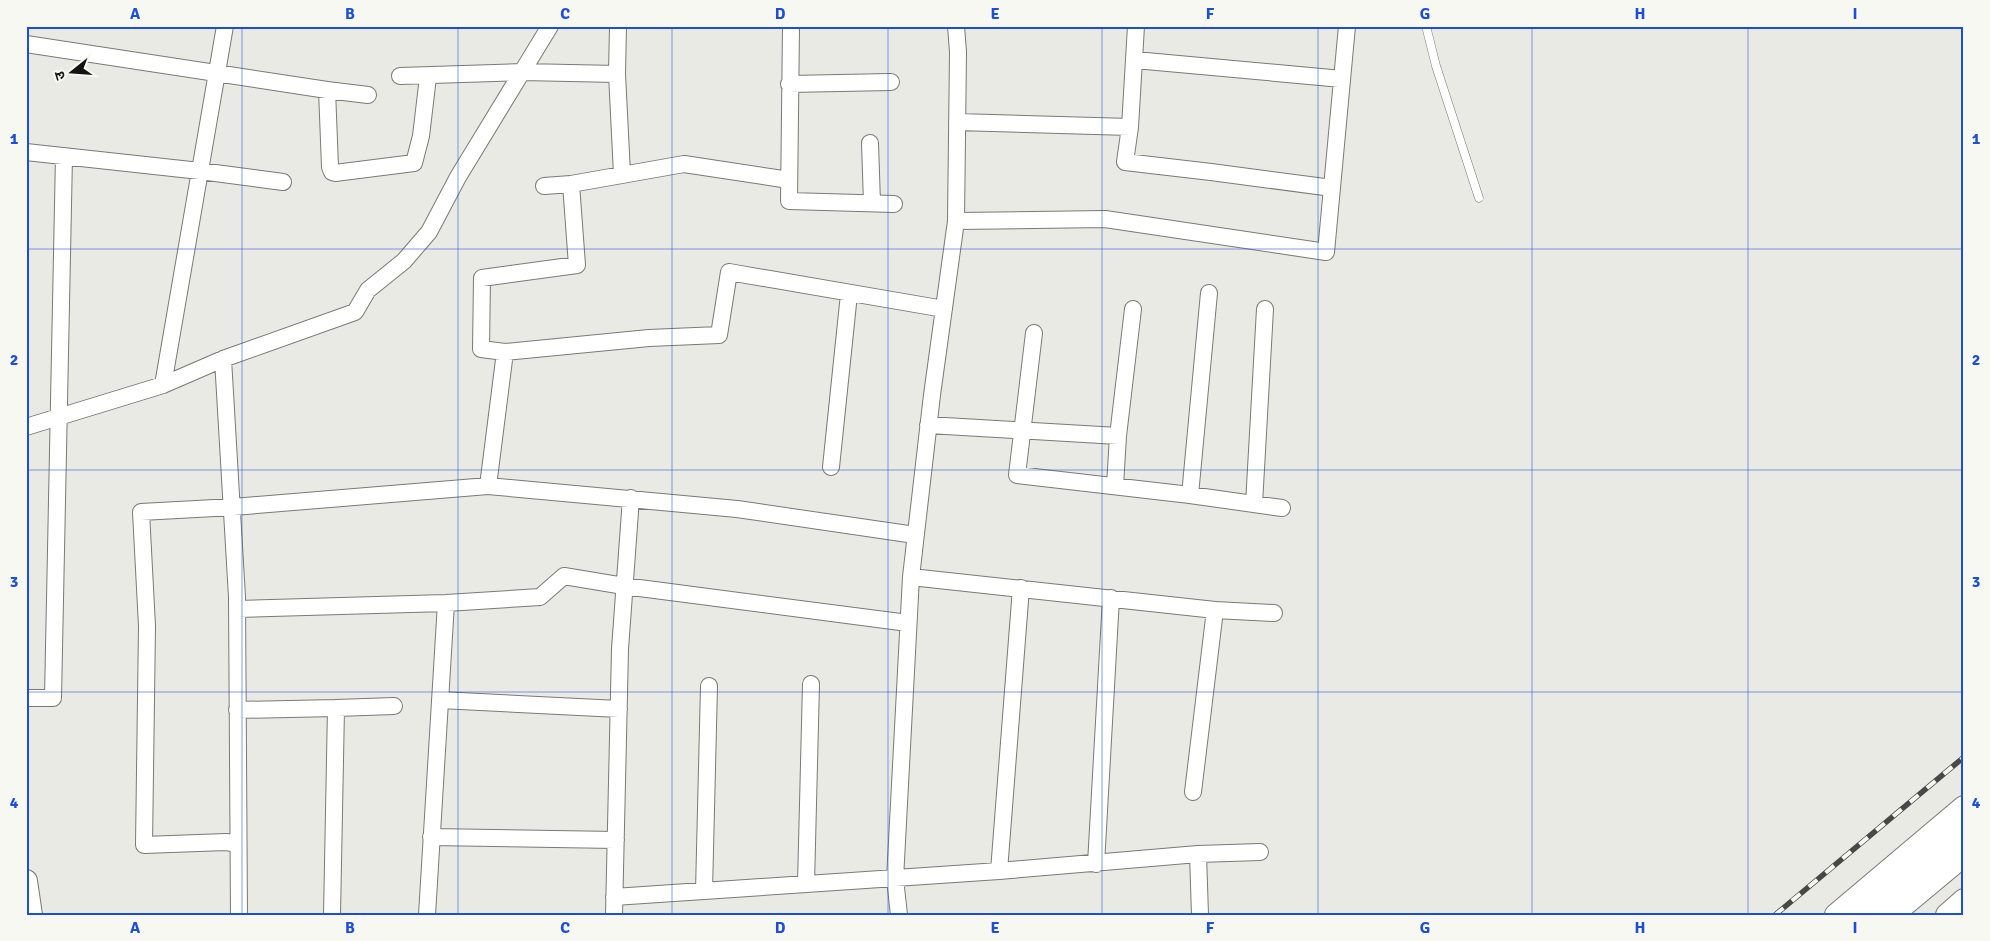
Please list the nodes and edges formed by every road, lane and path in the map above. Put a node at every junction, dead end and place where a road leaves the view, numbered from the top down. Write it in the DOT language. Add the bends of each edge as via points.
graph roads {
  1 [pos="225,26"];
  2 [pos="550,26"];
  3 [pos="618,26"];
  4 [pos="791,26"];
  5 [pos="956,26"];
  6 [pos="1136,26"];
  7 [pos="1347,26"];
  8 [pos="1426,26"];
  9 [pos="26,44"];
  10 [pos="1135,60"];
  11 [pos="217,72"];
  12 [pos="522,72"];
  13 [pos="617,74"];
  14 [pos="400,76"];
  15 [pos="428,76"];
  16 [pos="1342,79"];
  17 [pos="891,82"];
  18 [pos="789,84"];
  19 [pos="327,90"];
  20 [pos="368,95"];
  21 [pos="957,122"];
  22 [pos="1130,127"];
  23 [pos="870,143"];
  24 [pos="26,152"];
  25 [pos="64,156"];
  26 [pos="200,171"];
  27 [pos="622,174"];
  28 [pos="789,180"];
  29 [pos="283,182"];
  30 [pos="571,184"];
  31 [pos="544,186"];
  32 [pos="1332,188"];
  33 [pos="1479,198"];
  34 [pos="872,203"];
  35 [pos="894,204"];
  36 [pos="956,221"];
  37 [pos="1209,293"];
  38 [pos="849,294"];
  39 [pos="944,309"];
  40 [pos="1133,309"];
  41 [pos="1265,309"];
  42 [pos="1034,333"];
  43 [pos="505,352"];
  44 [pos="223,359"];
  45 [pos="163,385"];
  46 [pos="58,418"];
  47 [pos="928,425"];
  48 [pos="26,427"];
  49 [pos="1023,430"];
  50 [pos="1118,436"];
  51 [pos="831,467"];
  52 [pos="488,486"];
  53 [pos="1115,486"];
  54 [pos="1190,495"];
  55 [pos="631,498"];
  56 [pos="1254,504"];
  57 [pos="233,507"];
  58 [pos="1282,508"];
  59 [pos="916,535"];
  60 [pos="911,577"];
  61 [pos="624,586"];
  62 [pos="1021,588"];
  63 [pos="1110,598"];
  64 [pos="446,603"];
  65 [pos="237,609"];
  66 [pos="1215,610"];
  67 [pos="1274,613"];
  68 [pos="908,623"];
  69 [pos="811,684"];
  70 [pos="709,686"];
  71 [pos="26,698"];
  72 [pos="440,700"];
  73 [pos="394,706"];
  74 [pos="336,708"];
  75 [pos="619,709"];
  76 [pos="238,710"];
  77 [pos="1193,792"];
  78 [pos="1964,808"];
  79 [pos="1964,829"];
  80 [pos="431,836"];
  81 [pos="616,840"];
  82 [pos="238,844"];
  83 [pos="1260,852"];
  84 [pos="1198,854"];
  85 [pos="1964,855"];
  86 [pos="1096,864"];
  87 [pos="999,871"];
  88 [pos="895,878"];
  89 [pos="26,881"];
  90 [pos="806,884"];
  91 [pos="704,891"];
  92 [pos="614,897"];
  93 [pos="1964,900"];
  94 [pos="31,915"];
  95 [pos="239,915"];
  96 [pos="332,915"];
  97 [pos="427,915"];
  98 [pos="614,915"];
  99 [pos="899,915"];
  100 [pos="1200,915"];
  101 [pos="1836,915"];
  102 [pos="1864,915"];
  103 [pos="1892,915"];
  104 [pos="1947,915"];
  1 -- 11 [label="street"];
  2 -- 12 [label="street"];
  3 -- 13 [label="street"];
  4 -- 18 [label="street"];
  5 -- 21 [label="street"];
  6 -- 10 [label="street"];
  7 -- 16 [label="street"];
  8 -- 33 [label="lane"];
  9 -- 11 [label="street"];
  10 -- 16 [label="street"];
  10 -- 22 [label="street"];
  11 -- 19 [label="street"];
  11 -- 26 [label="street"];
  12 -- 13 [label="street"];
  12 -- 15 [label="street"];
  12 -- 44 [label="street" via="458,177 429,232 404,261 368,290 355,312"];
  13 -- 27 [label="street"];
  14 -- 15 [label="street"];
  15 -- 19 [label="street" via="421,136 416,159 411,164 332,172"];
  16 -- 32 [label="street"];
  17 -- 18 [label="street"];
  18 -- 28 [label="street"];
  19 -- 20 [label="street"];
  21 -- 22 [label="street"];
  21 -- 36 [label="street"];
  22 -- 32 [label="street" via="1125,162"];
  23 -- 34 [label="street"];
  24 -- 25 [label="street"];
  25 -- 26 [label="street"];
  25 -- 46 [label="street"];
  26 -- 29 [label="street"];
  26 -- 45 [label="street"];
  27 -- 28 [label="street" via="684,164"];
  27 -- 30 [label="street"];
  28 -- 34 [label="street" via="789,201"];
  30 -- 31 [label="street"];
  30 -- 43 [label="street" via="577,265 482,278 481,349"];
  32 -- 36 [label="street" via="1326,252 1105,219"];
  34 -- 35 [label="street"];
  36 -- 39 [label="street"];
  37 -- 54 [label="street"];
  38 -- 39 [label="street"];
  38 -- 43 [label="street" via="729,272 719,335 649,338"];
  38 -- 51 [label="street"];
  39 -- 47 [label="street"];
  40 -- 50 [label="street"];
  41 -- 56 [label="street"];
  42 -- 49 [label="street"];
  43 -- 52 [label="street"];
  44 -- 45 [label="street"];
  44 -- 57 [label="street"];
  45 -- 46 [label="street"];
  46 -- 48 [label="street"];
  46 -- 71 [label="street" via="53,698"];
  47 -- 49 [label="street"];
  47 -- 59 [label="street"];
  49 -- 50 [label="street"];
  49 -- 53 [label="street" via="1017,475"];
  50 -- 53 [label="street"];
  52 -- 55 [label="street"];
  52 -- 57 [label="street"];
  53 -- 54 [label="street"];
  54 -- 56 [label="street"];
  55 -- 59 [label="street" via="737,509"];
  55 -- 61 [label="street"];
  56 -- 58 [label="street"];
  57 -- 65 [label="street"];
  57 -- 82 [label="street" via="141,512 147,626 144,845"];
  59 -- 60 [label="street"];
  60 -- 62 [label="street"];
  60 -- 68 [label="street"];
  61 -- 64 [label="street" via="564,576 540,597"];
  61 -- 68 [label="street"];
  61 -- 75 [label="street"];
  62 -- 63 [label="street"];
  62 -- 87 [label="street"];
  63 -- 66 [label="street"];
  63 -- 86 [label="street"];
  64 -- 65 [label="street"];
  64 -- 72 [label="street"];
  65 -- 76 [label="street"];
  66 -- 67 [label="street"];
  66 -- 77 [label="street"];
  68 -- 88 [label="street"];
  69 -- 90 [label="street"];
  70 -- 91 [label="street"];
  72 -- 75 [label="street"];
  72 -- 80 [label="street"];
  73 -- 74 [label="street"];
  74 -- 76 [label="street"];
  74 -- 96 [label="street"];
  75 -- 81 [label="street"];
  76 -- 82 [label="street"];
  78 -- 101 [label="main road"];
  79 -- 102 [label="main road"];
  80 -- 81 [label="street"];
  80 -- 97 [label="street"];
  81 -- 92 [label="street"];
  82 -- 95 [label="street"];
  83 -- 84 [label="street"];
  84 -- 86 [label="street"];
  84 -- 100 [label="street"];
  85 -- 103 [label="main road"];
  86 -- 87 [label="street"];
  87 -- 88 [label="street"];
  88 -- 90 [label="street"];
  88 -- 99 [label="street"];
  89 -- 94 [label="main road"];
  90 -- 91 [label="street"];
  91 -- 92 [label="street"];
  92 -- 98 [label="street"];
  93 -- 104 [label="main road"];
}
